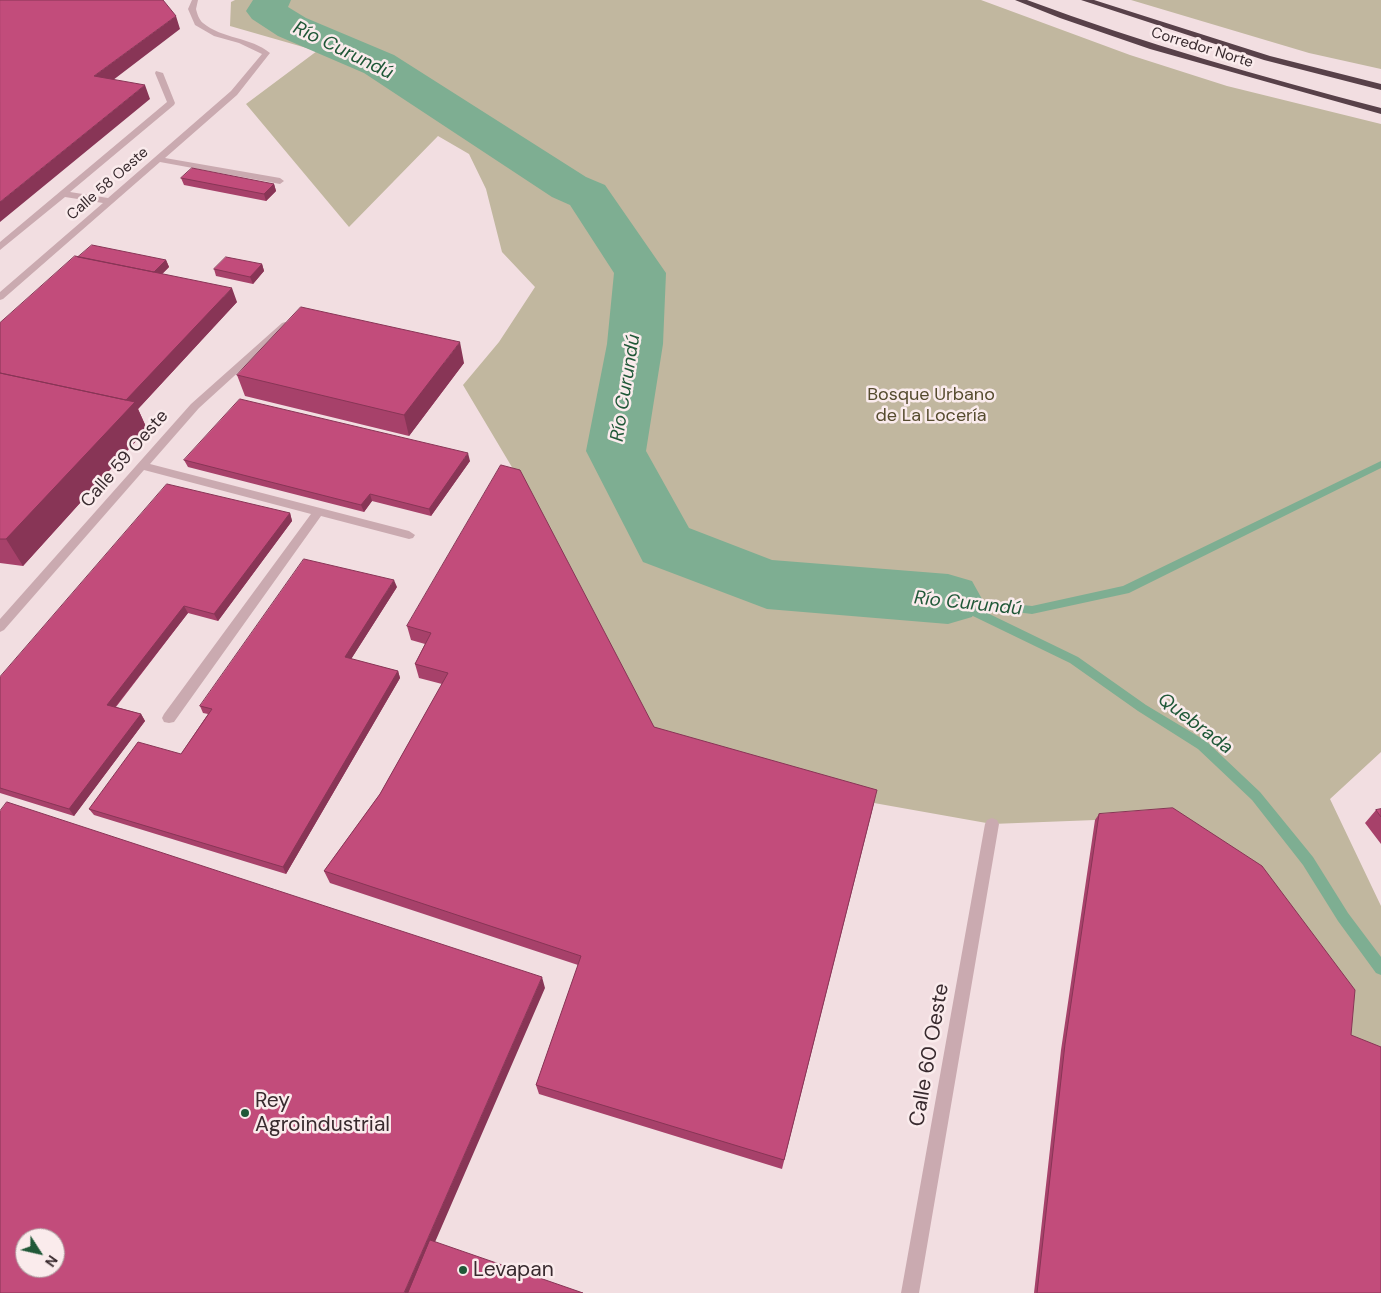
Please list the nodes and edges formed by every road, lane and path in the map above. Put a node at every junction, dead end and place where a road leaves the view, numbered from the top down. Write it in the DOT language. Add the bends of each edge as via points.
graph roads {
  1 [pos="195,0"];
  2 [pos="1019,0"];
  3 [pos="1085,0"];
  4 [pos="159,73"];
  5 [pos="1381,87"];
  6 [pos="1381,111"];
  7 [pos="158,159"];
  8 [pos="280,181"];
  9 [pos="63,194"];
  10 [pos="109,201"];
  11 [pos="0,247"];
  12 [pos="0,297"];
  13 [pos="285,325"];
  14 [pos="142,466"];
  15 [pos="318,512"];
  16 [pos="409,535"];
  17 [pos="0,627"];
  18 [pos="169,718"];
  19 [pos="992,824"];
  20 [pos="910,1293"];
  1 -- 7 [label="street, Calle 58 Oeste" via="192,9 198,23 266,53 234,92"];
  2 -- 6 [label="highway, Corredor Norte" via="1092,28 1235,72"];
  3 -- 5 [label="highway, Corredor Norte" via="1267,58"];
  4 -- 9 [label="street" via="171,103"];
  7 -- 8 [label="street"];
  7 -- 10 [label="street, Calle 58 Oeste"];
  9 -- 10 [label="street"];
  9 -- 11 [label="street"];
  10 -- 12 [label="street, Calle 58 Oeste"];
  13 -- 14 [label="street, Calle 59 Oeste" via="195,406"];
  14 -- 15 [label="street"];
  14 -- 17 [label="street, Calle 59 Oeste"];
  15 -- 16 [label="street"];
  15 -- 18 [label="street"];
  19 -- 20 [label="street, Calle 60 Oeste"];
}
